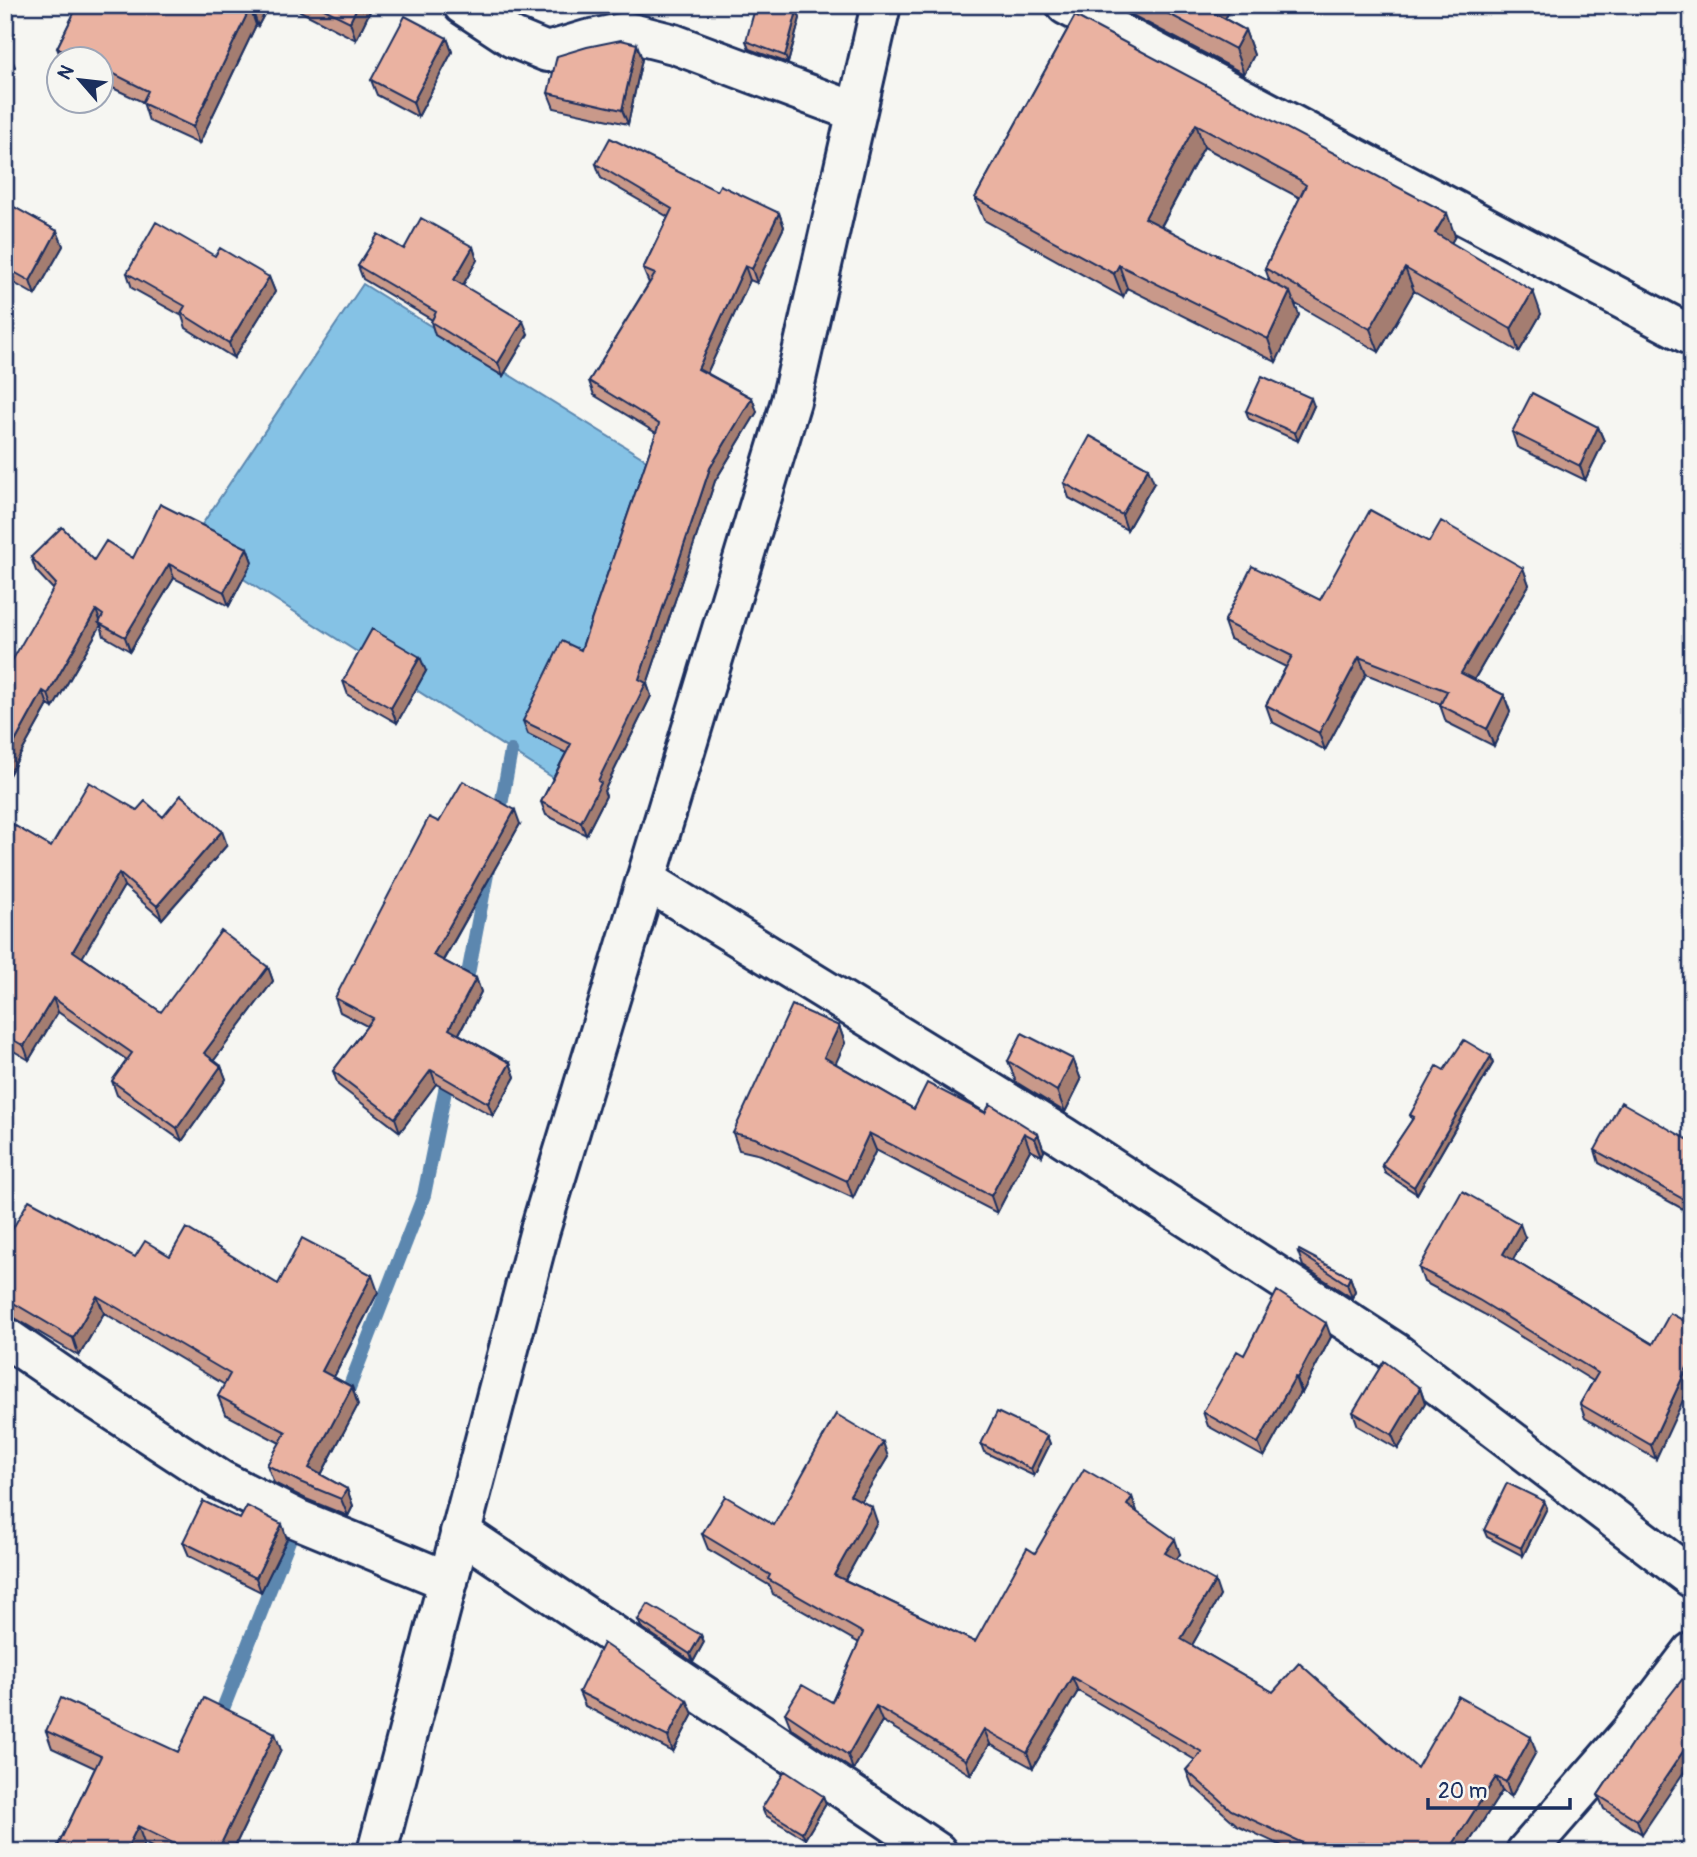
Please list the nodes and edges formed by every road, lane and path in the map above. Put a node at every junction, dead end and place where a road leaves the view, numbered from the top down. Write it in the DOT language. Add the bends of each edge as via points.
graph roads {
  1 [pos="463,5"];
  2 [pos="880,5"];
  3 [pos="1066,5"];
  4 [pos="856,112"];
  5 [pos="1692,336"];
  6 [pos="646,880"];
  7 [pos="5,1337"];
  8 [pos="460,1532"];
  9 [pos="1692,1578"];
  10 [pos="448,1581"];
  11 [pos="1692,1652"];
  12 [pos="377,1852"];
  13 [pos="937,1852"];
  14 [pos="1526,1852"];
  1 -- 4 [label="street" via="513,38 547,52 627,32 674,44"];
  2 -- 4 [label="street"];
  3 -- 5 [label="street"];
  4 -- 6 [label="street" via="791,401"];
  6 -- 8 [label="street" via="540,1230"];
  6 -- 9 [label="street" via="1062,1136 1396,1353"];
  7 -- 10 [label="street" via="220,1480 297,1519"];
  8 -- 10 [label="street"];
  8 -- 13 [label="street"];
  10 -- 12 [label="street"];
  11 -- 14 [label="street" via="1635,1727"];
}
